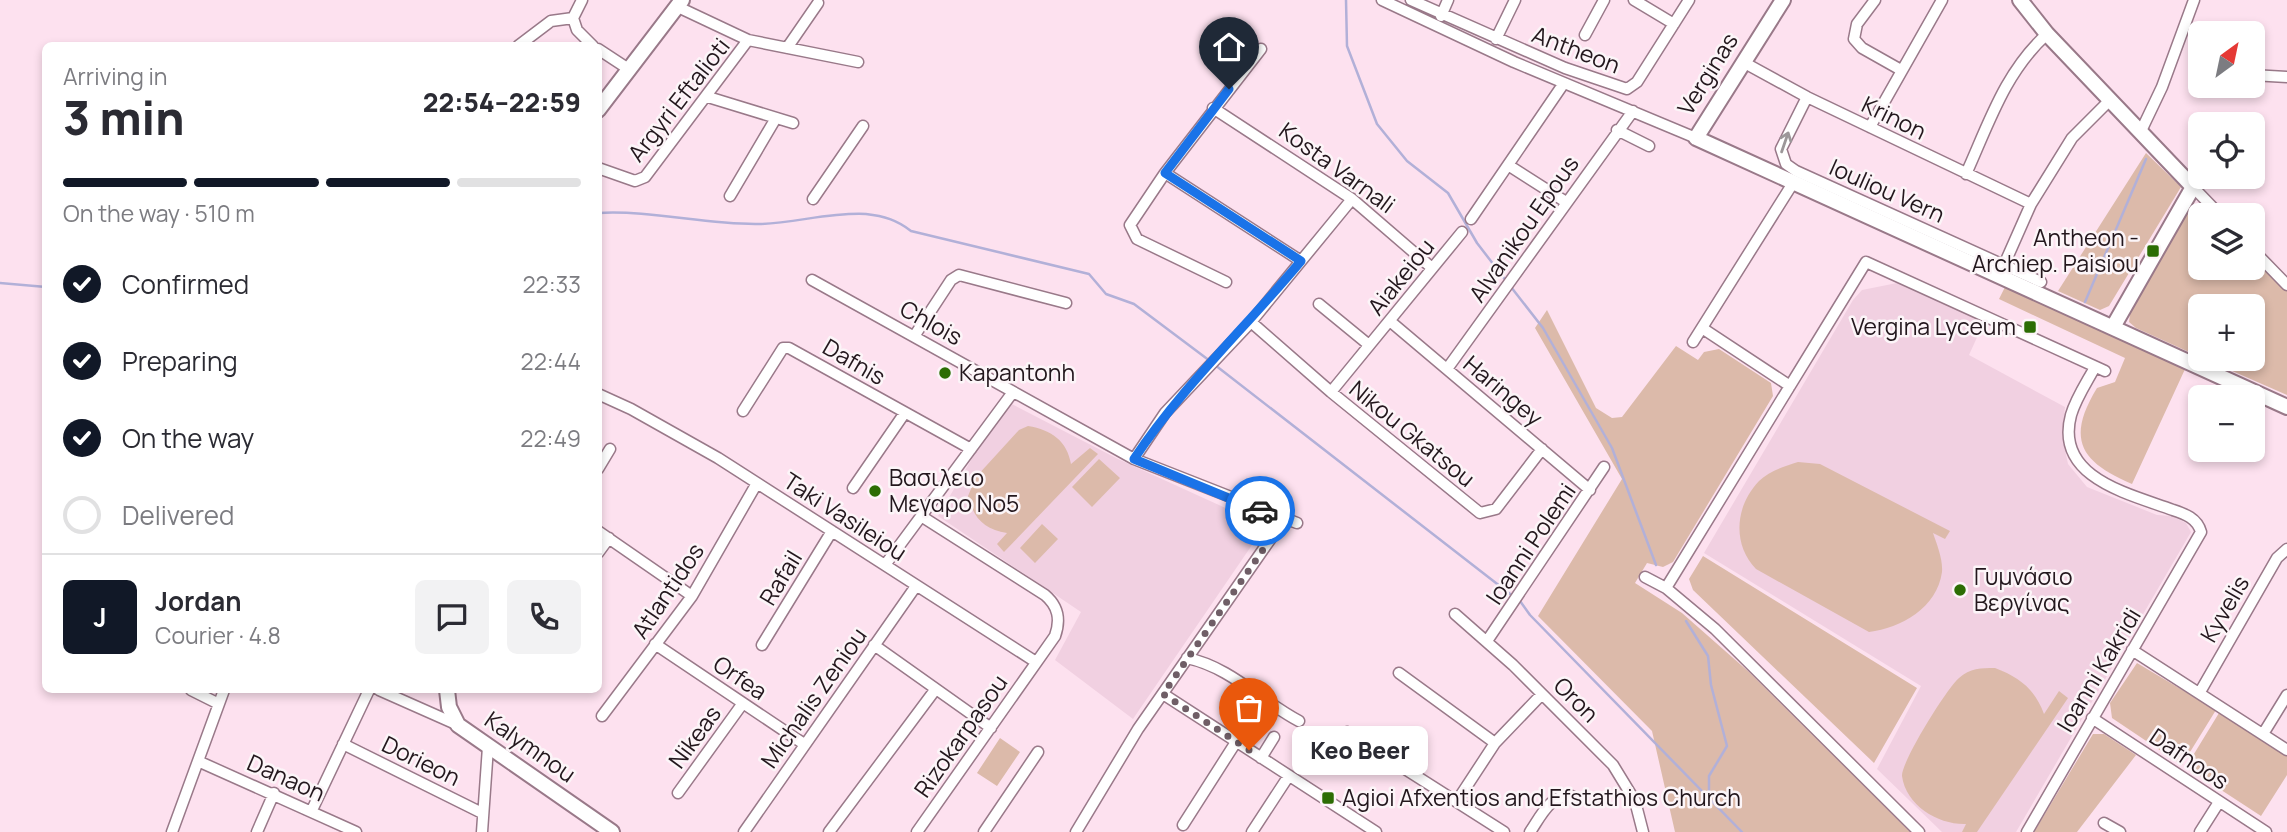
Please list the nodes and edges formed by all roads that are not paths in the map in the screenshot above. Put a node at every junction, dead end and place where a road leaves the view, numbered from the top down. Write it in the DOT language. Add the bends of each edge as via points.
graph roads {
  1 [pos="582,0"];
  2 [pos="1382,0"];
  3 [pos="1411,0"];
  4 [pos="1448,0"];
  5 [pos="1515,0"];
  6 [pos="1604,0"];
  7 [pos="1634,0"];
  8 [pos="1689,0"];
  9 [pos="1875,0"];
  10 [pos="1942,0"];
  11 [pos="2020,0"];
  12 [pos="2194,0"];
  13 [pos="1781,1"];
  14 [pos="818,3"];
  15 [pos="680,4"];
  16 [pos="1441,16"];
  17 [pos="573,18"];
  18 [pos="1674,24"];
  19 [pos="2047,34"];
  20 [pos="1586,35"];
  21 [pos="1496,39"];
  22 [pos="748,40"];
  23 [pos="523,42"];
  24 [pos="589,42"];
  25 [pos="787,48"];
  26 [pos="1261,49"];
  27 [pos="602,52"];
  28 [pos="858,61"];
  29 [pos="1742,62"];
  30 [pos="630,70"];
  31 [pos="1901,70"];
  32 [pos="2265,76"];
  33 [pos="2287,77"];
  34 [pos="1564,83"];
  35 [pos="708,97"];
  36 [pos="1807,97"];
  37 [pos="2111,99"];
  38 [pos="602,105"];
  39 [pos="1213,108"];
  40 [pos="1633,111"];
  41 [pos="776,118"];
  42 [pos="793,123"];
  43 [pos="863,126"];
  44 [pos="1870,127"];
  45 [pos="1617,130"];
  46 [pos="2141,131"];
  47 [pos="1696,138"];
  48 [pos="1649,146"];
  49 [pos="1508,165"];
  50 [pos="602,169"];
  51 [pos="1165,173"];
  52 [pos="1966,174"];
  53 [pos="2188,182"];
  54 [pos="1793,183"];
  55 [pos="2192,189"];
  56 [pos="2195,189"];
  57 [pos="730,196"];
  58 [pos="813,199"];
  59 [pos="1352,199"];
  60 [pos="1566,202"];
  61 [pos="2208,203"];
  62 [pos="2031,204"];
  63 [pos="1472,219"];
  64 [pos="1462,232"];
  65 [pos="1301,261"];
  66 [pos="2265,262"];
  67 [pos="2004,265"];
  68 [pos="1432,268"];
  69 [pos="813,280"];
  70 [pos="1226,282"];
  71 [pos="2042,282"];
  72 [pos="2287,285"];
  73 [pos="1066,303"];
  74 [pos="1319,304"];
  75 [pos="1251,322"];
  76 [pos="1391,322"];
  77 [pos="2113,327"];
  78 [pos="1702,328"];
  79 [pos="915,335"];
  80 [pos="1693,342"];
  81 [pos="1369,345"];
  82 [pos="1447,369"];
  83 [pos="1790,386"];
  84 [pos="1013,392"];
  85 [pos="1331,392"];
  86 [pos="602,396"];
  87 [pos="2287,407"];
  88 [pos="743,411"];
  89 [pos="904,414"];
  90 [pos="610,449"];
  91 [pos="971,449"];
  92 [pos="1542,449"];
  93 [pos="1134,459"];
  94 [pos="602,462"];
  95 [pos="1604,467"];
  96 [pos="757,483"];
  97 [pos="853,488"];
  98 [pos="1590,491"];
  99 [pos="921,516"];
  100 [pos="1279,519"];
  101 [pos="1297,523"];
  102 [pos="832,531"];
  103 [pos="602,534"];
  104 [pos="609,538"];
  105 [pos="602,548"];
  106 [pos="2287,549"];
  107 [pos="885,565"];
  108 [pos="1644,577"];
  109 [pos="916,586"];
  110 [pos="1666,589"];
  111 [pos="692,596"];
  112 [pos="1455,614"];
  113 [pos="1487,641"];
  114 [pos="655,644"];
  115 [pos="762,645"];
  116 [pos="874,645"];
  117 [pos="2132,650"];
  118 [pos="1187,658"];
  119 [pos="1036,662"];
  120 [pos="1399,674"];
  121 [pos="936,690"];
  122 [pos="2200,691"];
  123 [pos="197,693"];
  124 [pos="222,693"];
  125 [pos="368,693"];
  126 [pos="386,693"];
  127 [pos="447,693"];
  128 [pos="1163,694"];
  129 [pos="1542,694"];
  130 [pos="2287,695"];
  131 [pos="217,703"];
  132 [pos="743,704"];
  133 [pos="602,716"];
  134 [pos="2092,718"];
  135 [pos="1300,721"];
  136 [pos="458,724"];
  137 [pos="991,728"];
  138 [pos="1347,732"];
  139 [pos="2263,734"];
  140 [pos="1274,737"];
  141 [pos="1236,742"];
  142 [pos="1495,743"];
  143 [pos="343,744"];
  144 [pos="804,744"];
  145 [pos="488,747"];
  146 [pos="2287,750"];
  147 [pos="1038,752"];
  148 [pos="1261,758"];
  149 [pos="200,762"];
  150 [pos="1288,777"];
  151 [pos="274,793"];
  152 [pos="678,793"];
  153 [pos="1572,796"];
  154 [pos="1457,801"];
  155 [pos="2219,802"];
  156 [pos="312,810"];
  157 [pos="482,813"];
  158 [pos="2104,823"];
  159 [pos="1183,825"];
  160 [pos="749,830"];
  161 [pos="172,832"];
  162 [pos="257,832"];
  163 [pos="356,832"];
  164 [pos="482,832"];
  165 [pos="612,832"];
  166 [pos="829,832"];
  167 [pos="917,832"];
  168 [pos="984,832"];
  169 [pos="1076,832"];
  170 [pos="1252,832"];
  171 [pos="1376,832"];
  172 [pos="1504,832"];
  173 [pos="1530,832"];
  174 [pos="1643,832"];
  175 [pos="1919,832"];
  176 [pos="2027,832"];
  177 [pos="2120,832"];
  178 [pos="2200,832"];
  179 [pos="2266,832"];
  1 -- 17 [label="street"];
  2 -- 34 [label="street"];
  3 -- 16 [label="street, Antheon"];
  4 -- 16 [label="street"];
  5 -- 21 [label="street"];
  6 -- 20 [label="street"];
  7 -- 18 [label="street"];
  8 -- 18 [label="street, Antheon"];
  9 -- 31 [label="street" via="1857,24 1854,39"];
  10 -- 31 [label="street"];
  11 -- 19 [label="street"];
  12 -- 46 [label="street"];
  13 -- 29 [label="street, Verginas"];
  14 -- 25 [label="street"];
  15 -- 22 [label="street"];
  15 -- 30 [label="street"];
  16 -- 21 [label="street, Antheon"];
  17 -- 23 [label="street" via="551,21"];
  17 -- 24 [label="street"];
  18 -- 21 [label="street, Antheon" via="1637,82 1626,89"];
  19 -- 37 [label="street"];
  19 -- 52 [label="street" via="2009,76"];
  22 -- 25 [label="street"];
  22 -- 35 [label="street, Argyri Eftalioti"];
  25 -- 28 [label="street"];
  26 -- 39 [label="street"];
  27 -- 30 [label="street"];
  29 -- 36 [label="street, Krinon"];
  29 -- 47 [label="street, Verginas"];
  30 -- 38 [label="street"];
  31 -- 44 [label="street"];
  32 -- 33 [label="street"];
  34 -- 40 [label="street"];
  34 -- 49 [label="street"];
  35 -- 41 [label="street"];
  35 -- 50 [label="street, Argyri Eftalioti" via="645,177 635,181"];
  36 -- 44 [label="street, Krinon"];
  67 -- 36 [label="street, Iouliou Vern, one-way" via="1796,171 1781,149"];
  37 -- 46 [label="street"];
  37 -- 62 [label="street" via="2072,138"];
  39 -- 51 [label="street"];
  39 -- 59 [label="street, Kosta Varnali"];
  40 -- 45 [label="street, Alvanikou Epous"];
  40 -- 47 [label="street"];
  41 -- 42 [label="street"];
  41 -- 57 [label="street"];
  43 -- 58 [label="street"];
  44 -- 52 [label="street, Krinon"];
  45 -- 48 [label="street"];
  45 -- 60 [label="street, Alvanikou Epous"];
  46 -- 53 [label="street"];
  47 -- 54 [label="street"];
  49 -- 60 [label="street"];
  49 -- 63 [label="street"];
  51 -- 65 [label="street"];
  51 -- 70 [label="street" via="1132,220 1132,232 1137,239"];
  52 -- 62 [label="street, Krinon"];
  54 -- 77 [label="street"];
  54 -- 78 [label="street"];
  55 -- 77 [label="street"];
  56 -- 61 [label="street"];
  59 -- 65 [label="street"];
  59 -- 68 [label="street, Kosta Varnali"];
  60 -- 82 [label="street, Alvanikou Epous"];
  62 -- 67 [label="street"];
  64 -- 68 [label="street, Aiakeiou"];
  65 -- 75 [label="street"];
  66 -- 72 [label="street"];
  67 -- 71 [label="street, Iouliou Vern"];
  68 -- 76 [label="street, Aiakeiou"];
  69 -- 79 [label="street, Chlois"];
  73 -- 79 [label="street" via="959,275"];
  74 -- 81 [label="street, Aiakeiou"];
  75 -- 85 [label="street, Nikou Gkatsou"];
  75 -- 93 [label="street" via="1165,413"];
  76 -- 81 [label="street, Aiakeiou"];
  76 -- 82 [label="street, Haringey"];
  77 -- 87 [label="street"];
  78 -- 80 [label="street"];
  78 -- 83 [label="street"];
  79 -- 84 [label="street, Chlois"];
  81 -- 85 [label="street, Aiakeiou"];
  82 -- 92 [label="street, Haringey"];
  83 -- 110 [label="street"];
  83 -- 117 [label="street, Ioanni Kakridi" via="1866,262 2100,369 2070,418 2070,440 2081,466 2098,481 2186,515 2200,527 2199,539"];
  84 -- 91 [label="street"];
  84 -- 93 [label="street, Chlois"];
  85 -- 92 [label="street, Nikou Gkatsou" via="1480,513 1496,509"];
  86 -- 96 [label="street, Taki Vasileiou"];
  88 -- 89 [label="street, Dafnis" via="783,348 789,348"];
  89 -- 91 [label="street, Dafnis"];
  89 -- 97 [label="street"];
  90 -- 94 [label="street"];
  91 -- 99 [label="street"];
  92 -- 98 [label="street, Haringey"];
  93 -- 100 [label="street, Chlois"];
  95 -- 98 [label="street, Ioanni Polemi"];
  96 -- 102 [label="street, Taki Vasileiou"];
  96 -- 111 [label="street, Atlantidos"];
  98 -- 113 [label="street, Ioanni Polemi"];
  99 -- 107 [label="street"];
  99 -- 119 [label="street, Rizokarpasou" via="1054,604 1057,631"];
  100 -- 101 [label="street, Chlois"];
  100 -- 118 [label="street" via="1274,534"];
  102 -- 107 [label="street, Taki Vasileiou"];
  102 -- 115 [label="street, Rafail"];
  103 -- 104 [label="street"];
  104 -- 105 [label="street"];
  104 -- 111 [label="street"];
  106 -- 122 [label="street, Kyvelis" via="2277,558"];
  107 -- 109 [label="street, Taki Vasileiou"];
  108 -- 110 [label="street"];
  109 -- 116 [label="street, Michalis Zeniou"];
  109 -- 119 [label="street, Taki Vasileiou"];
  110 -- 175 [label="street" via="1715,629"];
  111 -- 114 [label="street, Atlantidos"];
  112 -- 113 [label="street, Oron"];
  113 -- 129 [label="street, Oron"];
  114 -- 132 [label="street, Orfea"];
  114 -- 133 [label="street, Atlantidos"];
  116 -- 121 [label="street"];
  116 -- 144 [label="street, Michalis Zeniou"];
  117 -- 122 [label="street"];
  117 -- 134 [label="street, Ioanni Kakridi"];
  118 -- 128 [label="street"];
  118 -- 135 [label="street" via="1227,672 1265,702"];
  119 -- 137 [label="street, Rizokarpasou"];
  120 -- 142 [label="street"];
  121 -- 137 [label="street"];
  121 -- 166 [label="street"];
  122 -- 139 [label="street"];
  123 -- 131 [label="street"];
  124 -- 131 [label="street"];
  125 -- 143 [label="street"];
  126 -- 136 [label="street, Kalymnou"];
  127 -- 136 [label="street"];
  128 -- 141 [label="street"];
  128 -- 169 [label="street"];
  129 -- 142 [label="street"];
  129 -- 174 [label="street, Oron" via="1621,776 1635,801"];
  130 -- 139 [label="street"];
  131 -- 149 [label="street"];
  132 -- 144 [label="street, Orfea"];
  132 -- 152 [label="street, Nikeas"];
  134 -- 155 [label="street, Dafnoos"];
  134 -- 176 [label="street, Ioanni Kakridi"];
  136 -- 145 [label="street, Kalymnou"];
  137 -- 167 [label="street, Rizokarpasou"];
  138 -- 154 [label="street"];
  139 -- 146 [label="street"];
  140 -- 148 [label="street"];
  141 -- 148 [label="street"];
  141 -- 159 [label="street"];
  142 -- 154 [label="street"];
  143 -- 156 [label="street"];
  143 -- 157 [label="street, Dorieon"];
  144 -- 160 [label="street, Michalis Zeniou"];
  145 -- 157 [label="street"];
  145 -- 165 [label="street, Kalymnou"];
  147 -- 168 [label="street"];
  148 -- 150 [label="street"];
  149 -- 151 [label="street, Danaon"];
  149 -- 161 [label="street"];
  150 -- 170 [label="street"];
  150 -- 171 [label="street"];
  151 -- 156 [label="street, Danaon"];
  151 -- 162 [label="street"];
  153 -- 173 [label="street" via="1554,799"];
  154 -- 172 [label="street"];
  155 -- 178 [label="street"];
  155 -- 179 [label="street, Dafnoos"];
  156 -- 163 [label="street, Danaon"];
  157 -- 164 [label="street"];
  158 -- 177 [label="street"];
}
